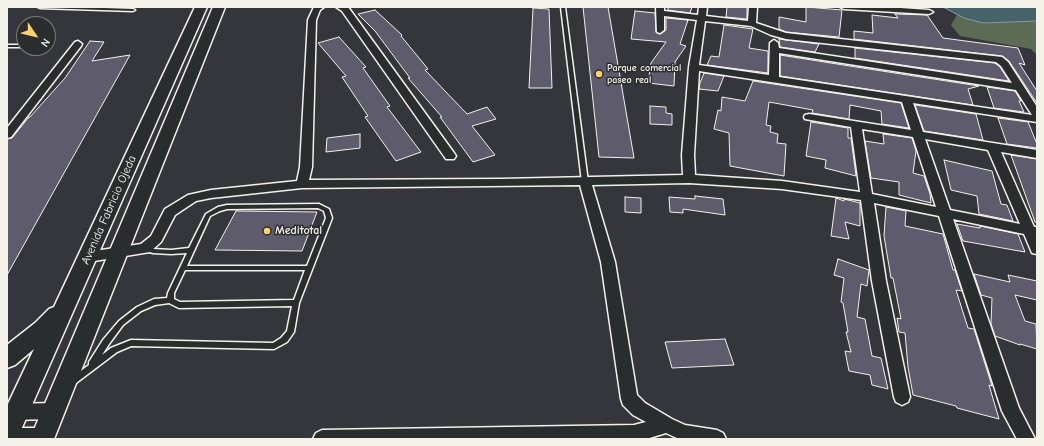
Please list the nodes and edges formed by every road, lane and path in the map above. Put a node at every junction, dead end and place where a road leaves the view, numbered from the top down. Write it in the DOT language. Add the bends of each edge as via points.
graph roads {
  1 [pos="40,7"];
  2 [pos="201,7"];
  3 [pos="219,7"];
  4 [pos="320,7"];
  5 [pos="340,7"];
  6 [pos="563,7"];
  7 [pos="703,7"];
  8 [pos="753,7"];
  9 [pos="844,7"];
  10 [pos="134,8"];
  11 [pos="660,10"];
  12 [pos="928,12"];
  13 [pos="131,16"];
  14 [pos="701,18"];
  15 [pos="752,24"];
  16 [pos="660,30"];
  17 [pos="774,33"];
  18 [pos="78,44"];
  19 [pos="774,50"];
  20 [pos="694,67"];
  21 [pos="774,79"];
  22 [pos="1019,87"];
  23 [pos="906,99"];
  24 [pos="1037,115"];
  25 [pos="809,117"];
  26 [pos="1037,119"];
  27 [pos="856,124"];
  28 [pos="919,134"];
  29 [pos="7,135"];
  30 [pos="993,147"];
  31 [pos="1037,154"];
  32 [pos="450,156"];
  33 [pos="689,179"];
  34 [pos="585,182"];
  35 [pos="302,184"];
  36 [pos="867,197"];
  37 [pos="946,214"];
  38 [pos="1033,231"];
  39 [pos="145,248"];
  40 [pos="1037,249"];
  41 [pos="192,250"];
  42 [pos="120,252"];
  43 [pos="88,258"];
  44 [pos="184,268"];
  45 [pos="310,268"];
  46 [pos="170,300"];
  47 [pos="296,303"];
  48 [pos="65,306"];
  49 [pos="7,358"];
  50 [pos="91,366"];
  51 [pos="64,389"];
  52 [pos="902,397"];
  53 [pos="55,411"];
  54 [pos="11,419"];
  55 [pos="666,425"];
  56 [pos="7,437"];
  57 [pos="43,438"];
  58 [pos="322,439"];
  59 [pos="717,439"];
  60 [pos="1026,439"];
  1 -- 10 [label="lane"];
  2 -- 43 [label="street, Avenida Fabricio Ojeda"];
  3 -- 42 [label="street, Avenida Fabricio Ojeda"];
  4 -- 35 [label="street" via="317,8 312,20 306,167"];
  5 -- 32 [label="street" via="345,8"];
  6 -- 34 [label="lane"];
  7 -- 14 [label="street"];
  8 -- 15 [label="street"];
  9 -- 12 [label="street"];
  10 -- 13 [label="lane"];
  11 -- 14 [label="street"];
  11 -- 16 [label="street"];
  14 -- 15 [label="street"];
  14 -- 20 [label="street"];
  15 -- 17 [label="street"];
  17 -- 19 [label="street"];
  17 -- 22 [label="street" via="996,59 1005,64"];
  18 -- 29 [label="street"];
  19 -- 21 [label="street"];
  19 -- 22 [label="street"];
  20 -- 21 [label="street"];
  20 -- 33 [label="street" via="688,155"];
  21 -- 23 [label="street"];
  22 -- 24 [label="street"];
  23 -- 26 [label="street"];
  23 -- 28 [label="street"];
  25 -- 27 [label="street"];
  27 -- 28 [label="street"];
  27 -- 36 [label="street"];
  28 -- 30 [label="street"];
  28 -- 37 [label="street"];
  30 -- 31 [label="street"];
  30 -- 38 [label="street"];
  33 -- 34 [label="street"];
  33 -- 36 [label="street" via="782,185"];
  34 -- 35 [label="street"];
  34 -- 55 [label="street" via="608,262 629,399 639,409"];
  35 -- 39 [label="street" via="192,198 170,212 156,239"];
  36 -- 37 [label="street"];
  36 -- 52 [label="street" via="879,281"];
  37 -- 38 [label="street"];
  37 -- 60 [label="street" via="1010,411"];
  38 -- 40 [label="street"];
  39 -- 41 [label="lane" via="171,252"];
  39 -- 42 [label="street"];
  41 -- 44 [label="lane"];
  41 -- 45 [label="lane" via="208,215 218,209 319,206 327,210 329,218"];
  42 -- 43 [label="street"];
  42 -- 51 [label="street, Avenida Fabricio Ojeda"];
  43 -- 48 [label="street, Avenida Fabricio Ojeda"];
  44 -- 45 [label="lane"];
  44 -- 46 [label="lane"];
  45 -- 47 [label="lane"];
  46 -- 47 [label="lane" via="179,305"];
  46 -- 50 [label="lane" via="154,302 139,308 121,323"];
  47 -- 50 [label="lane" via="290,332 284,340 274,346 131,343 114,350"];
  48 -- 49 [label="street" via="43,329"];
  48 -- 54 [label="street, Avenida Fabricio Ojeda"];
  50 -- 51 [label="lane"];
  51 -- 53 [label="street, Avenida Fabricio Ojeda"];
  53 -- 54 [label="street"];
  53 -- 57 [label="street, Avenida Fabricio Ojeda"];
  55 -- 58 [label="street" via="634,434"];
  55 -- 59 [label="street"];
  56 -- 57 [label="street"];
}
